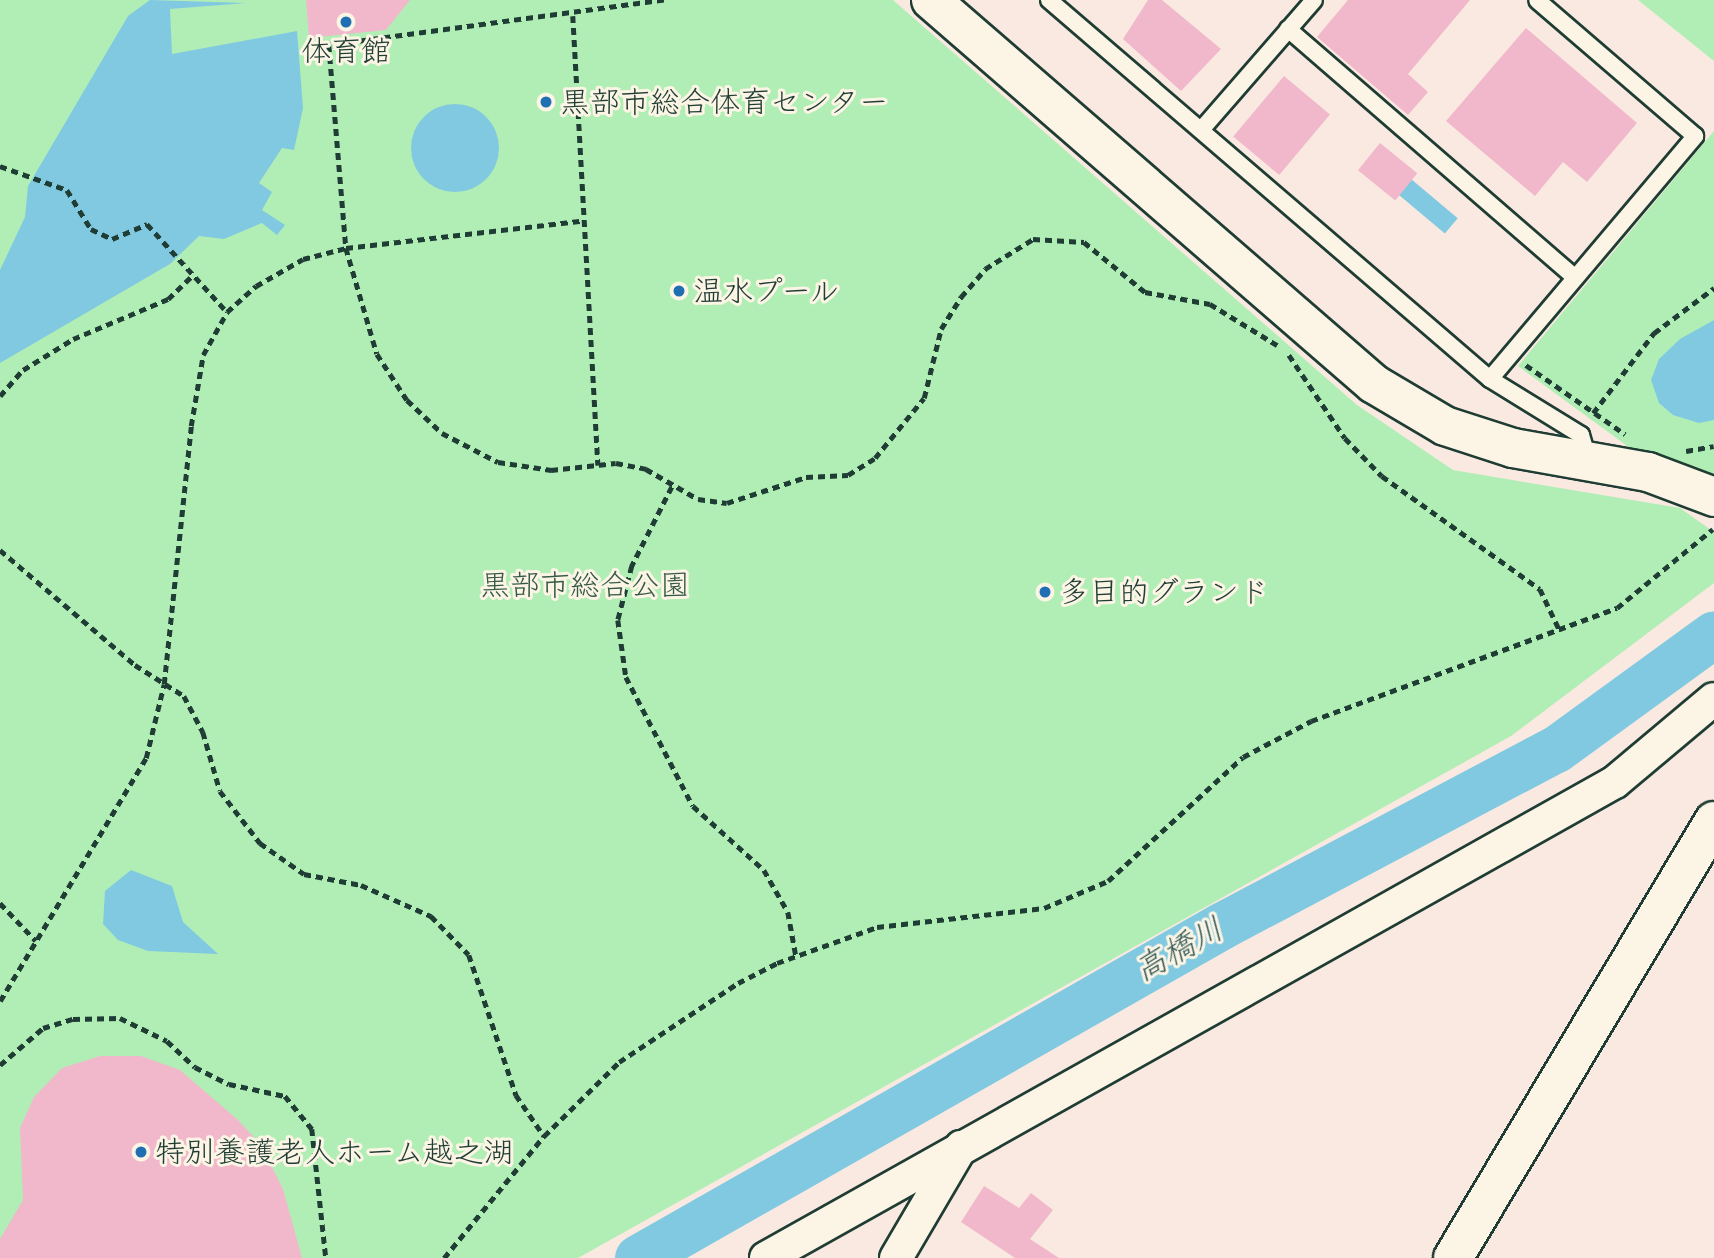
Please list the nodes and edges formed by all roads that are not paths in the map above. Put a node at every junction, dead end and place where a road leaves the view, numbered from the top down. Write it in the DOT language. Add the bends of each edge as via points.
graph roads {
  1 [pos="932,0"];
  2 [pos="1049,0"];
  3 [pos="1314,0"];
  4 [pos="1536,0"];
  5 [pos="1288,29"];
  6 [pos="1201,130"];
  7 [pos="1575,278"];
  8 [pos="1490,379"];
  9 [pos="1589,462"];
  10 [pos="1714,497"];
  11 [pos="1714,699"];
  12 [pos="1714,821"];
  13 [pos="962,1145"];
  14 [pos="766,1258"];
  15 [pos="897,1258"];
  16 [pos="1453,1258"];
  1 -- 9 [label="street" via="1374,384 1445,426 1513,448"];
  2 -- 6 [label="lane"];
  3 -- 5 [label="lane"];
  4 -- 7 [label="lane" via="1695,136"];
  5 -- 6 [label="lane"];
  5 -- 7 [label="lane"];
  6 -- 8 [label="lane"];
  7 -- 8 [label="lane"];
  8 -- 9 [label="lane" via="1581,435"];
  9 -- 10 [label="street" via="1648,472"];
  11 -- 13 [label="street" via="1615,782 1357,930"];
  12 -- 16 [label="street"];
  13 -- 14 [label="street"];
  13 -- 15 [label="street"];
}
